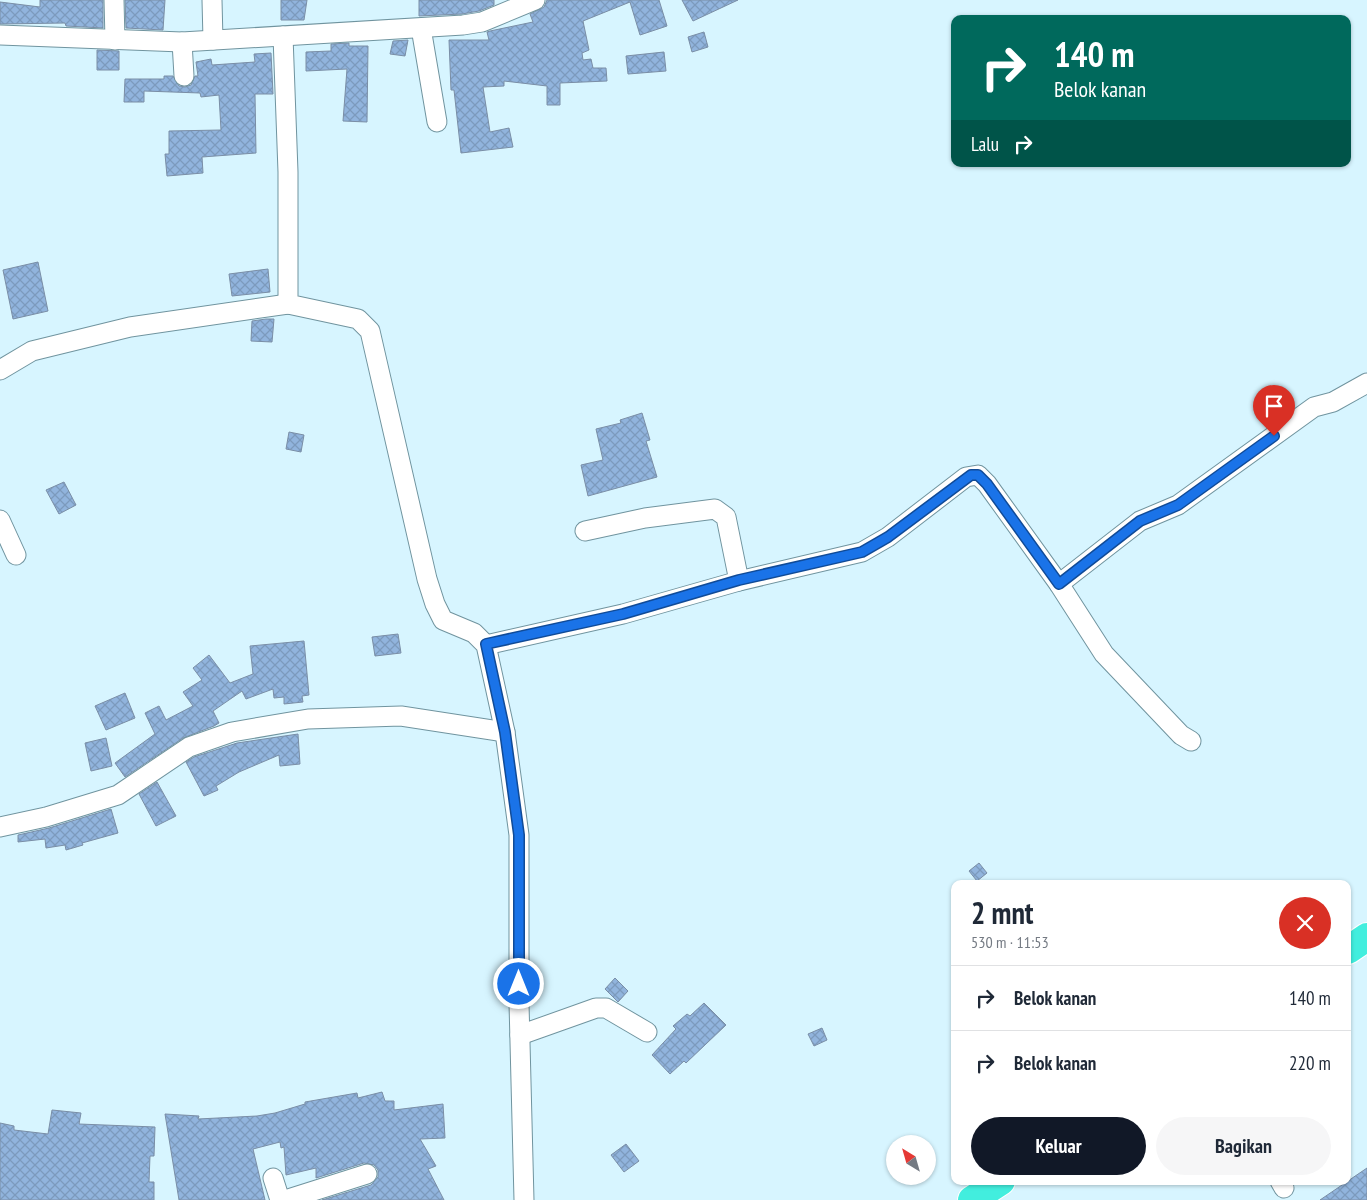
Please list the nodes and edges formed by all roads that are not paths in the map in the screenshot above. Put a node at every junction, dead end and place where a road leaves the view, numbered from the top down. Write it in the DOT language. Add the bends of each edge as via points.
graph roads {
  1 [pos="114,0"];
  2 [pos="212,0"];
  3 [pos="535,0"];
  4 [pos="511,5"];
  5 [pos="421,28"];
  6 [pos="0,35"];
  7 [pos="283,36"];
  8 [pos="115,40"];
  9 [pos="213,40"];
  10 [pos="182,42"];
  11 [pos="184,76"];
  12 [pos="437,122"];
  13 [pos="288,304"];
  14 [pos="0,370"];
  15 [pos="1367,383"];
  16 [pos="0,520"];
  17 [pos="585,530"];
  18 [pos="16,555"];
  19 [pos="739,580"];
  20 [pos="1059,584"];
  21 [pos="486,644"];
  22 [pos="505,732"];
  23 [pos="1191,741"];
  24 [pos="0,827"];
  25 [pos="646,1032"];
  26 [pos="520,1035"];
  27 [pos="367,1174"];
  28 [pos="272,1178"];
  29 [pos="995,1185"];
  30 [pos="280,1200"];
  31 [pos="285,1200"];
  32 [pos="524,1200"];
  33 [pos="972,1200"];
  1 -- 8 [label="street"];
  2 -- 9 [label="street"];
  3 -- 4 [label="street"];
  4 -- 5 [label="street" via="482,22"];
  5 -- 7 [label="street"];
  5 -- 12 [label="street"];
  6 -- 8 [label="street"];
  7 -- 9 [label="street"];
  7 -- 13 [label="street"];
  8 -- 10 [label="street"];
  9 -- 10 [label="street"];
  10 -- 11 [label="street"];
  13 -- 14 [label="street" via="130,327 32,351"];
  13 -- 21 [label="street" via="358,319 370,330 435,604 444,620 474,633"];
  15 -- 20 [label="street" via="1333,402 1314,406 1178,505 1140,521"];
  16 -- 18 [label="street"];
  17 -- 19 [label="street" via="716,509 726,517"];
  19 -- 20 [label="street" via="862,552 888,537 966,477 975,475 987,484"];
  19 -- 21 [label="street" via="623,614"];
  20 -- 23 [label="street" via="1104,654"];
  21 -- 22 [label="street"];
  22 -- 24 [label="street" via="401,716 308,719 232,732 190,747 118,794 46,817"];
  22 -- 26 [label="street" via="519,835"];
  25 -- 26 [label="street" via="606,1008 596,1008"];
  26 -- 32 [label="street"];
  27 -- 31 [label="street"];
  28 -- 30 [label="street"];
  29 -- 33 [label="highway"];
}
